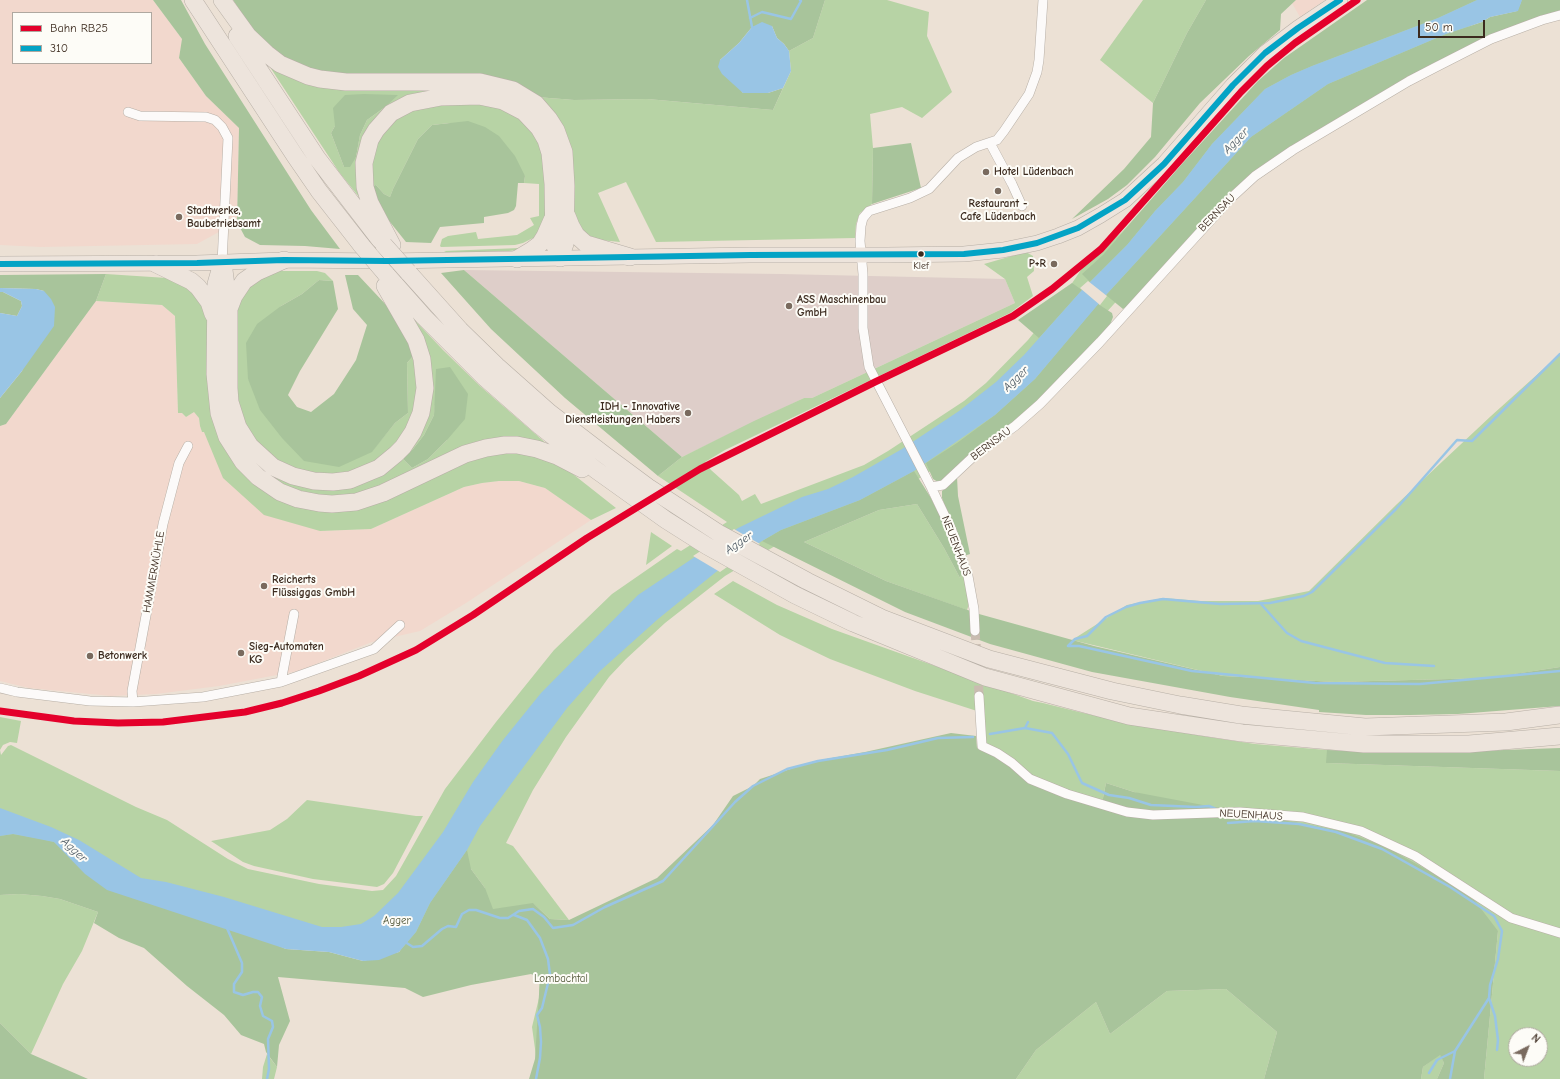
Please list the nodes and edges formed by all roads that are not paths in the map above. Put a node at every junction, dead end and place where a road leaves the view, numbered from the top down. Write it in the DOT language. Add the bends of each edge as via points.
graph roads {
  1 [pos="193,0"];
  2 [pos="215,0"];
  3 [pos="222,0"];
  4 [pos="1043,0"];
  5 [pos="1340,0"];
  6 [pos="1560,15"];
  7 [pos="128,112"];
  8 [pos="990,143"];
  9 [pos="1022,206"];
  10 [pos="560,215"];
  11 [pos="388,245"];
  12 [pos="861,255"];
  13 [pos="630,257"];
  14 [pos="560,258"];
  15 [pos="517,259"];
  16 [pos="284,260"];
  17 [pos="222,263"];
  18 [pos="0,264"];
  19 [pos="156,264"];
  20 [pos="382,273"];
  21 [pos="229,309"];
  22 [pos="215,320"];
  23 [pos="188,446"];
  24 [pos="931,487"];
  25 [pos="631,496"];
  26 [pos="294,614"];
  27 [pos="400,625"];
  28 [pos="975,631"];
  29 [pos="281,682"];
  30 [pos="0,688"];
  31 [pos="979,696"];
  32 [pos="133,702"];
  33 [pos="1560,715"];
  34 [pos="1560,736"];
  35 [pos="1560,933"];
  1 -- 20 [label="highway, bridge" via="319,191"];
  2 -- 11 [label="highway" via="318,158"];
  3 -- 10 [label="highway" via="256,45 280,64 308,76 334,82 356,83 480,82 503,86 526,96 544,112 560,140 565,164"];
  4 -- 8 [label="street" via="1039,60 1029,94 997,140"];
  5 -- 12 [label="main road" via="1266,53 1233,85 1145,183 1119,204 1078,228 1037,243 1003,250 964,254"];
  6 -- 24 [label="street, BERNSAU" via="1491,39 1423,74 1292,150 1255,176 1230,199 1045,399 1015,426 975,455 943,486"];
  7 -- 17 [label="street" via="140,116 206,117 215,120 222,127 228,138"];
  8 -- 9 [label="street"];
  8 -- 12 [label="street" via="976,147 958,158 929,188 869,210 861,226"];
  10 -- 11 [label="highway" via="550,153 542,134 531,118 514,106 479,96 426,99 410,103 391,113 376,130 366,151 365,187"];
  10 -- 13 [label="highway" via="586,244"];
  10 -- 14 [label="highway" via="565,244"];
  10 -- 15 [label="highway" via="540,244"];
  11 -- 33 [label="highway, bridge" via="408,272 460,330 550,413 606,456 720,534 884,619 989,659 1112,691 1241,715 1365,727 1506,722"];
  12 -- 13 [label="main road"];
  12 -- 24 [label="street" via="863,328 869,367"];
  13 -- 14 [label="main road"];
  14 -- 15 [label="main road"];
  15 -- 16 [label="main road"];
  16 -- 17 [label="main road"];
  16 -- 21 [label="highway" via="244,281"];
  17 -- 19 [label="main road"];
  17 -- 21 [label="highway"];
  17 -- 22 [label="highway" via="216,284"];
  18 -- 19 [label="main road"];
  19 -- 22 [label="highway" via="198,287 209,302"];
  20 -- 21 [label="highway" via="419,348 425,378 423,406 413,432 396,454 379,468 350,480 323,482 281,472 246,441 230,402"];
  20 -- 25 [label="highway" via="484,377 540,426"];
  22 -- 25 [label="highway" via="216,387 222,425 243,462 270,486 284,494 319,503 356,502 383,493 465,454 511,445 537,449 557,456"];
  23 -- 32 [label="street, HAMMERMÜHLE" via="179,463 163,524 132,691"];
  24 -- 28 [label="street, NEUENHAUS" via="963,560 976,622"];
  25 -- 34 [label="highway" via="707,546 795,595 853,623 985,677 1129,716 1242,733 1364,744 1469,744"];
  26 -- 29 [label="street"];
  27 -- 29 [label="street" via="374,649"];
  29 -- 32 [label="street" via="202,697"];
  30 -- 32 [label="street" via="90,701"];
  31 -- 35 [label="street, NEUENHAUS" via="982,746 1012,763 1030,779 1067,794 1127,812 1153,815 1240,812 1303,817 1361,831 1415,856 1511,918"];
}
